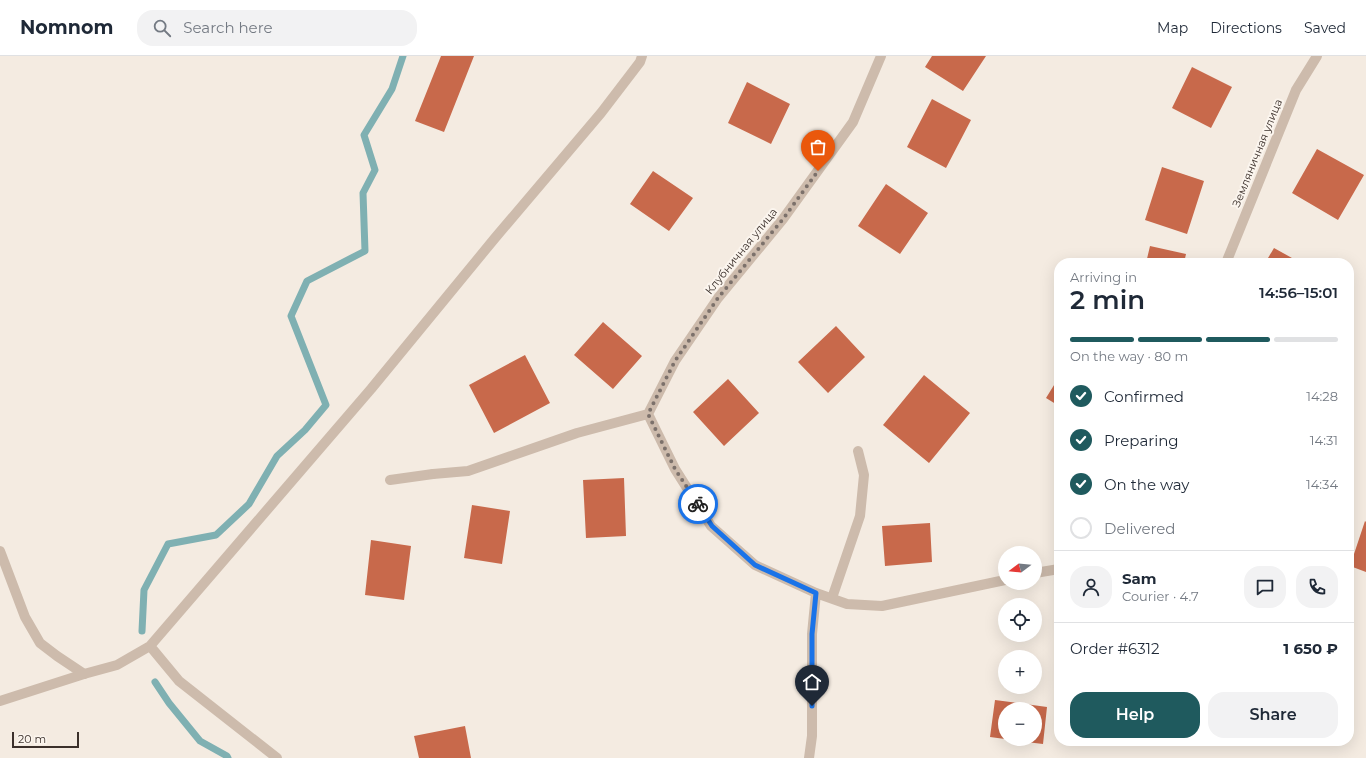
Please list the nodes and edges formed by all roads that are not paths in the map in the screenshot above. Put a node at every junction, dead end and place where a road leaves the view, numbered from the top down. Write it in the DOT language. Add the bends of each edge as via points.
graph roads {
  1 [pos="642,56"];
  2 [pos="881,56"];
  3 [pos="1318,56"];
  4 [pos="1228,258"];
  5 [pos="648,414"];
  6 [pos="858,451"];
  7 [pos="390,480"];
  8 [pos="0,551"];
  9 [pos="1054,570"];
  10 [pos="1042,572"];
  11 [pos="998,581"];
  12 [pos="816,593"];
  13 [pos="832,598"];
  14 [pos="150,646"];
  15 [pos="84,674"];
  16 [pos="0,701"];
  17 [pos="277,758"];
  18 [pos="809,758"];
  1 -- 14 [label="street" via="601,114 371,389"];
  2 -- 5 [label="street, Клубничная улица" via="852,122 783,219 718,298 675,361"];
  3 -- 4 [label="street, Земляничная улица" via="1296,90"];
  5 -- 7 [label="street" via="577,433 468,471"];
  5 -- 12 [label="street" via="675,469 712,526 755,565"];
  6 -- 13 [label="street" via="864,475 860,516"];
  8 -- 15 [label="street" via="25,617 40,643"];
  9 -- 10 [label="street"];
  11 -- 13 [label="street" via="882,606 847,604"];
  12 -- 13 [label="street"];
  12 -- 18 [label="street" via="812,634 812,736"];
  14 -- 15 [label="street" via="117,665"];
  14 -- 17 [label="street" via="179,681"];
  15 -- 16 [label="street"];
}
